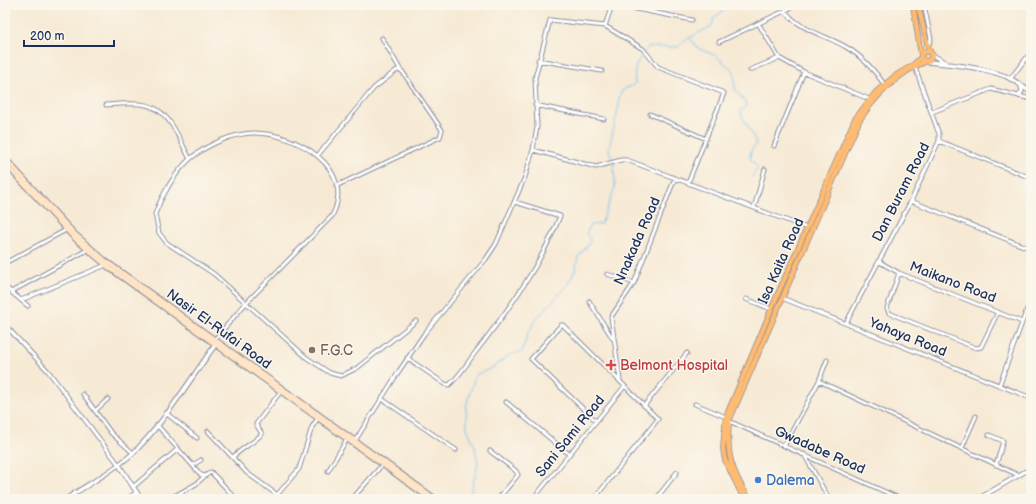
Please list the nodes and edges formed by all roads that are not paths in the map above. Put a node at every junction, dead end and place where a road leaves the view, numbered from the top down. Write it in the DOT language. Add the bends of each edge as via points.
graph roads {
  1 [pos="612,5"];
  2 [pos="616,5"];
  3 [pos="797,5"];
  4 [pos="914,5"];
  5 [pos="918,5"];
  6 [pos="924,5"];
  7 [pos="785,10"];
  8 [pos="692,20"];
  9 [pos="758,23"];
  10 [pos="605,26"];
  11 [pos="382,38"];
  12 [pos="719,42"];
  13 [pos="928,47"];
  14 [pos="1031,52"];
  15 [pos="931,53"];
  16 [pos="921,56"];
  17 [pos="780,58"];
  18 [pos="538,60"];
  19 [pos="926,62"];
  20 [pos="946,64"];
  21 [pos="915,67"];
  22 [pos="400,69"];
  23 [pos="750,70"];
  24 [pos="602,71"];
  25 [pos="804,72"];
  26 [pos="1010,79"];
  27 [pos="884,84"];
  28 [pos="1021,85"];
  29 [pos="1031,93"];
  30 [pos="1019,96"];
  31 [pos="869,99"];
  32 [pos="1031,99"];
  33 [pos="106,105"];
  34 [pos="535,105"];
  35 [pos="932,112"];
  36 [pos="650,114"];
  37 [pos="604,119"];
  38 [pos="849,138"];
  39 [pos="706,139"];
  40 [pos="939,141"];
  41 [pos="774,146"];
  42 [pos="533,150"];
  43 [pos="318,155"];
  44 [pos="5,158"];
  45 [pos="190,159"];
  46 [pos="5,164"];
  47 [pos="765,169"];
  48 [pos="676,178"];
  49 [pos="1031,178"];
  50 [pos="688,183"];
  51 [pos="336,186"];
  52 [pos="34,192"];
  53 [pos="911,201"];
  54 [pos="515,202"];
  55 [pos="754,208"];
  56 [pos="808,228"];
  57 [pos="66,230"];
  58 [pos="1031,249"];
  59 [pos="87,250"];
  60 [pos="878,261"];
  61 [pos="5,263"];
  62 [pos="106,265"];
  63 [pos="899,273"];
  64 [pos="607,274"];
  65 [pos="634,283"];
  66 [pos="5,287"];
  67 [pos="11,292"];
  68 [pos="147,293"];
  69 [pos="777,296"];
  70 [pos="782,298"];
  71 [pos="1031,298"];
  72 [pos="746,299"];
  73 [pos="21,300"];
  74 [pos="590,301"];
  75 [pos="246,303"];
  76 [pos="28,306"];
  77 [pos="771,309"];
  78 [pos="998,312"];
  79 [pos="416,320"];
  80 [pos="1022,322"];
  81 [pos="846,323"];
  82 [pos="5,325"];
  83 [pos="614,340"];
  84 [pos="215,342"];
  85 [pos="687,353"];
  86 [pos="407,358"];
  87 [pos="827,360"];
  88 [pos="261,374"];
  89 [pos="620,381"];
  90 [pos="819,381"];
  91 [pos="999,386"];
  92 [pos="624,387"];
  93 [pos="280,391"];
  94 [pos="83,394"];
  95 [pos="1031,398"];
  96 [pos="108,399"];
  97 [pos="382,399"];
  98 [pos="506,402"];
  99 [pos="695,404"];
  100 [pos="644,406"];
  101 [pos="95,411"];
  102 [pos="166,413"];
  103 [pos="317,416"];
  104 [pos="976,416"];
  105 [pos="728,419"];
  106 [pos="596,421"];
  107 [pos="157,425"];
  108 [pos="208,431"];
  109 [pos="989,435"];
  110 [pos="197,438"];
  111 [pos="346,439"];
  112 [pos="355,441"];
  113 [pos="784,446"];
  114 [pos="962,448"];
  115 [pos="178,449"];
  116 [pos="456,450"];
  117 [pos="490,450"];
  118 [pos="133,453"];
  119 [pos="569,454"];
  120 [pos="804,454"];
  121 [pos="233,458"];
  122 [pos="201,460"];
  123 [pos="119,465"];
  124 [pos="193,465"];
  125 [pos="382,465"];
  126 [pos="996,465"];
  127 [pos="1031,468"];
  128 [pos="328,471"];
  129 [pos="677,472"];
  130 [pos="1018,475"];
  131 [pos="205,476"];
  132 [pos="133,487"];
  133 [pos="137,492"];
  134 [pos="277,495"];
  135 [pos="235,498"];
  136 [pos="66,499"];
  137 [pos="126,499"];
  138 [pos="141,499"];
  139 [pos="169,499"];
  140 [pos="275,499"];
  141 [pos="284,499"];
  142 [pos="352,499"];
  143 [pos="430,499"];
  144 [pos="436,499"];
  145 [pos="498,499"];
  146 [pos="532,499"];
  147 [pos="594,499"];
  148 [pos="656,499"];
  149 [pos="744,499"];
  150 [pos="749,499"];
  151 [pos="829,499"];
  152 [pos="901,499"];
  153 [pos="979,499"];
  1 -- 10 [label="street"];
  2 -- 8 [label="street"];
  3 -- 7 [label="street"];
  4 -- 16 [label="main road"];
  5 -- 13 [label="main road"];
  6 -- 13 [label="street" via="931,39"];
  7 -- 9 [label="street"];
  7 -- 27 [label="street" via="797,23 848,47 877,73"];
  9 -- 12 [label="street"];
  9 -- 17 [label="street"];
  10 -- 18 [label="street" via="550,20"];
  10 -- 39 [label="street" via="643,49 661,68 724,94"];
  11 -- 22 [label="street"];
  13 -- 15 [label="main road"];
  14 -- 26 [label="street"];
  15 -- 16 [label="main road" via="925,51"];
  15 -- 19 [label="main road" via="931,59"];
  15 -- 20 [label="street"];
  16 -- 19 [label="main road"];
  16 -- 27 [label="main road, Isa Kaita Road" via="913,65"];
  17 -- 23 [label="street"];
  17 -- 25 [label="street"];
  18 -- 24 [label="street"];
  18 -- 34 [label="street"];
  19 -- 20 [label="street"];
  19 -- 21 [label="main road, Isa Kaita Road"];
  20 -- 26 [label="street"];
  21 -- 35 [label="street, Dan Buram Road"];
  21 -- 38 [label="main road, Isa Kaita Road" via="886,88 872,102"];
  22 -- 43 [label="street" via="374,88"];
  22 -- 51 [label="street" via="424,102 442,134"];
  25 -- 31 [label="street"];
  25 -- 41 [label="street"];
  26 -- 28 [label="street"];
  27 -- 31 [label="main road, Isa Kaita Road"];
  28 -- 29 [label="street"];
  28 -- 30 [label="street" via="1022,91"];
  30 -- 32 [label="street"];
  30 -- 35 [label="street" via="991,89"];
  31 -- 38 [label="main road, Isa Kaita Road" via="856,118"];
  33 -- 45 [label="street" via="140,104 152,106 160,111 174,129"];
  34 -- 37 [label="street"];
  34 -- 42 [label="street"];
  35 -- 40 [label="street, Dan Buram Road"];
  36 -- 39 [label="street"];
  38 -- 56 [label="main road, Isa Kaita Road"];
  38 -- 70 [label="main road, Isa Kaita Road"];
  39 -- 50 [label="street"];
  40 -- 49 [label="street"];
  40 -- 53 [label="street, Dan Buram Road"];
  42 -- 48 [label="street" via="596,167 628,160"];
  42 -- 54 [label="street"];
  43 -- 45 [label="street" via="288,138 253,133 210,145"];
  43 -- 51 [label="street" via="331,170"];
  44 -- 52 [label="main road, Nasir El-Rufai Road"];
  45 -- 75 [label="street" via="159,202 155,214 159,233 167,243 214,274"];
  46 -- 52 [label="main road"];
  47 -- 55 [label="street"];
  48 -- 50 [label="street"];
  48 -- 65 [label="street, Nnakada Road"];
  50 -- 55 [label="street"];
  51 -- 75 [label="street" via="336,208 332,216"];
  52 -- 57 [label="main road, Nasir El-Rufai Road"];
  52 -- 68 [label="main road, Nasir El-Rufai Road" via="86,244"];
  53 -- 58 [label="street"];
  53 -- 60 [label="street, Dan Buram Road"];
  54 -- 86 [label="street" via="496,244 486,259"];
  54 -- 86 [label="street" via="560,216 547,246 511,306 449,385"];
  55 -- 56 [label="street"];
  56 -- 69 [label="main road, Isa Kaita Road"];
  57 -- 59 [label="main road, Nasir El-Rufai Road"];
  57 -- 61 [label="street"];
  59 -- 62 [label="main road, Nasir El-Rufai Road"];
  59 -- 67 [label="street"];
  60 -- 63 [label="street, Maikano Road"];
  60 -- 81 [label="street, Dan Buram Road"];
  62 -- 68 [label="main road, Nasir El-Rufai Road"];
  62 -- 73 [label="street"];
  63 -- 78 [label="street, Maikano Road"];
  63 -- 78 [label="street" via="886,308 889,313 976,348 981,347"];
  64 -- 65 [label="street"];
  65 -- 83 [label="street, Nnakada Road" via="611,317"];
  66 -- 67 [label="street"];
  67 -- 73 [label="street"];
  68 -- 84 [label="main road, Nasir El-Rufai Road"];
  69 -- 70 [label="street, Yahaya Road"];
  69 -- 77 [label="main road, Isa Kaita Road"];
  70 -- 81 [label="street, Yahaya Road"];
  70 -- 105 [label="main road, Isa Kaita Road"];
  71 -- 80 [label="street"];
  72 -- 77 [label="street"];
  73 -- 76 [label="street"];
  74 -- 83 [label="street"];
  75 -- 79 [label="street" via="307,358 330,373 342,376 357,368"];
  75 -- 84 [label="street"];
  77 -- 105 [label="main road, Isa Kaita Road"];
  78 -- 80 [label="street, Maikano Road"];
  80 -- 91 [label="street"];
  81 -- 91 [label="street, Yahaya Road"];
  82 -- 123 [label="street" via="48,371"];
  83 -- 89 [label="street, Nnakada Road"];
  84 -- 88 [label="main road, Nasir El-Rufai Road"];
  84 -- 102 [label="street"];
  85 -- 100 [label="street"];
  86 -- 97 [label="street"];
  87 -- 90 [label="street"];
  88 -- 93 [label="main road, Nasir El-Rufai Road"];
  88 -- 103 [label="main road, Nasir El-Rufai Road"];
  89 -- 92 [label="street"];
  89 -- 106 [label="street" via="563,325 558,326 531,359"];
  90 -- 113 [label="street"];
  90 -- 114 [label="street"];
  91 -- 95 [label="street, Yahaya Road"];
  92 -- 100 [label="street"];
  92 -- 106 [label="street, Sani Sami Road"];
  93 -- 103 [label="main road, Nasir El-Rufai Road"];
  93 -- 121 [label="street" via="256,424 262,434 251,445 244,446"];
  94 -- 101 [label="street"];
  96 -- 101 [label="street"];
  97 -- 112 [label="street"];
  97 -- 116 [label="street"];
  98 -- 119 [label="street"];
  99 -- 105 [label="street, Gwadabe Road"];
  100 -- 147 [label="street" via="658,418 657,422"];
  101 -- 118 [label="street" via="112,433"];
  102 -- 107 [label="street"];
  102 -- 110 [label="street"];
  103 -- 111 [label="main road, Nasir El-Rufai Road"];
  103 -- 112 [label="main road, Nasir El-Rufai Road"];
  103 -- 134 [label="street" via="299,469"];
  104 -- 114 [label="street"];
  105 -- 113 [label="street, Gwadabe Road"];
  105 -- 149 [label="main road, Isa Kaita Road" via="723,448 725,460"];
  105 -- 150 [label="main road, Isa Kaita Road" via="727,447 730,459"];
  106 -- 119 [label="street, Sani Sami Road"];
  107 -- 115 [label="street"];
  107 -- 118 [label="street"];
  108 -- 121 [label="street"];
  109 -- 126 [label="street" via="1003,442"];
  111 -- 125 [label="main road, Nasir El-Rufai Road"];
  111 -- 128 [label="street"];
  112 -- 144 [label="main road, Nasir El-Rufai Road"];
  113 -- 120 [label="street, Gwadabe Road"];
  114 -- 126 [label="street"];
  115 -- 124 [label="street"];
  115 -- 132 [label="street"];
  117 -- 145 [label="street" via="518,474"];
  118 -- 123 [label="street"];
  119 -- 146 [label="street, Sani Sami Road"];
  120 -- 151 [label="street"];
  120 -- 152 [label="street, Gwadabe Road"];
  121 -- 134 [label="street" via="247,473"];
  122 -- 124 [label="street"];
  123 -- 132 [label="street"];
  123 -- 136 [label="street"];
  124 -- 131 [label="street"];
  125 -- 142 [label="street"];
  125 -- 143 [label="main road, Nasir El-Rufai Road"];
  126 -- 130 [label="street"];
  127 -- 130 [label="street"];
  129 -- 148 [label="street"];
  130 -- 153 [label="street"];
  131 -- 135 [label="street" via="211,472"];
  131 -- 139 [label="street"];
  132 -- 133 [label="street"];
  133 -- 137 [label="street"];
  133 -- 138 [label="street"];
  134 -- 140 [label="street"];
  134 -- 141 [label="street"];
}
